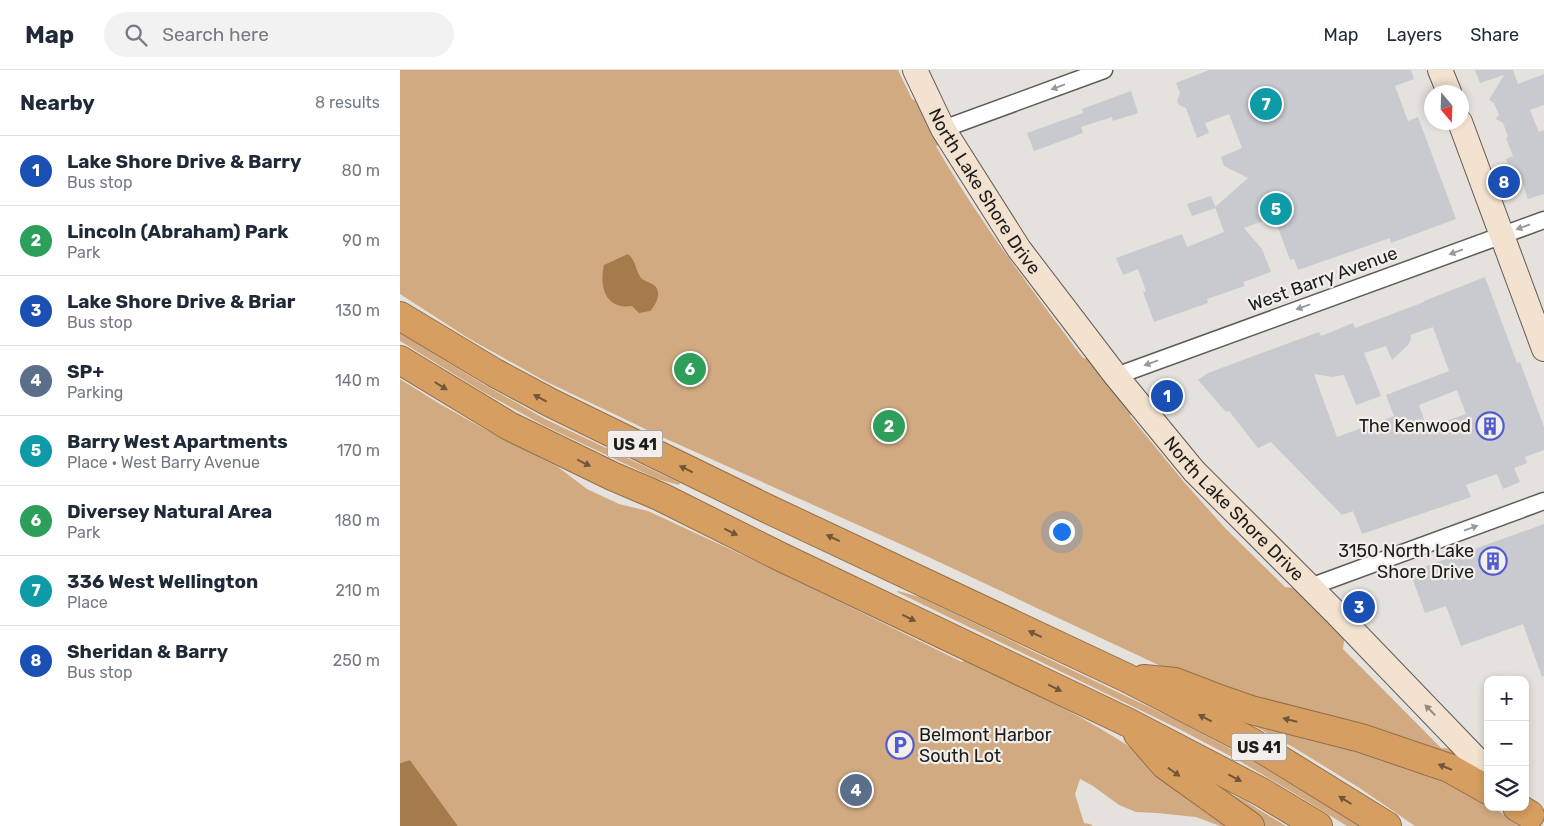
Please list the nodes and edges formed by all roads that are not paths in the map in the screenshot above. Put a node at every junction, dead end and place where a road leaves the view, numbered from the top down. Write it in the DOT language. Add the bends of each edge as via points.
graph roads {
  1 [pos="915,70"];
  2 [pos="1104,70"];
  3 [pos="1440,70"];
  4 [pos="1446,85"];
  5 [pos="943,129"];
  6 [pos="1463,130"];
  7 [pos="1544,220"];
  8 [pos="1502,235"];
  9 [pos="400,316"];
  10 [pos="1544,348"];
  11 [pos="400,360"];
  12 [pos="1116,376"];
  13 [pos="1544,501"];
  14 [pos="1310,587"];
  15 [pos="1126,678"];
  16 [pos="1129,723"];
  17 [pos="1484,767"];
  18 [pos="1484,788"];
  19 [pos="1250,826"];
  20 [pos="1318,826"];
  21 [pos="1387,826"];
  1 -- 5 [label="street, North Lake Shore Drive"];
  2 -- 5 [label="street, one-way"];
  3 -- 4 [label="street"];
  5 -- 12 [label="street, North Lake Shore Drive" via="1018,249"];
  6 -- 8 [label="street"];
  7 -- 8 [label="street, West Barry Avenue, one-way"];
  8 -- 10 [label="street"];
  8 -- 12 [label="street, West Barry Avenue, one-way"];
  15 -- 9 [label="highway, US 41, one-way" via="551,404"];
  11 -- 16 [label="highway, US 41, one-way" via="510,426"];
  12 -- 14 [label="street, North Lake Shore Drive" via="1194,472"];
  14 -- 13 [label="street, one-way"];
  17 -- 14 [label="street, North Lake Shore Drive, one-way"];
  18 -- 15 [label="highway, one-way" via="1449,768 1361,738 1251,710 1175,682"];
  21 -- 15 [label="highway, US 41, one-way" via="1252,742"];
  16 -- 19 [label="highway, one-way" via="1165,765"];
  16 -- 20 [label="highway, US 41, one-way" via="1263,793"];
}
